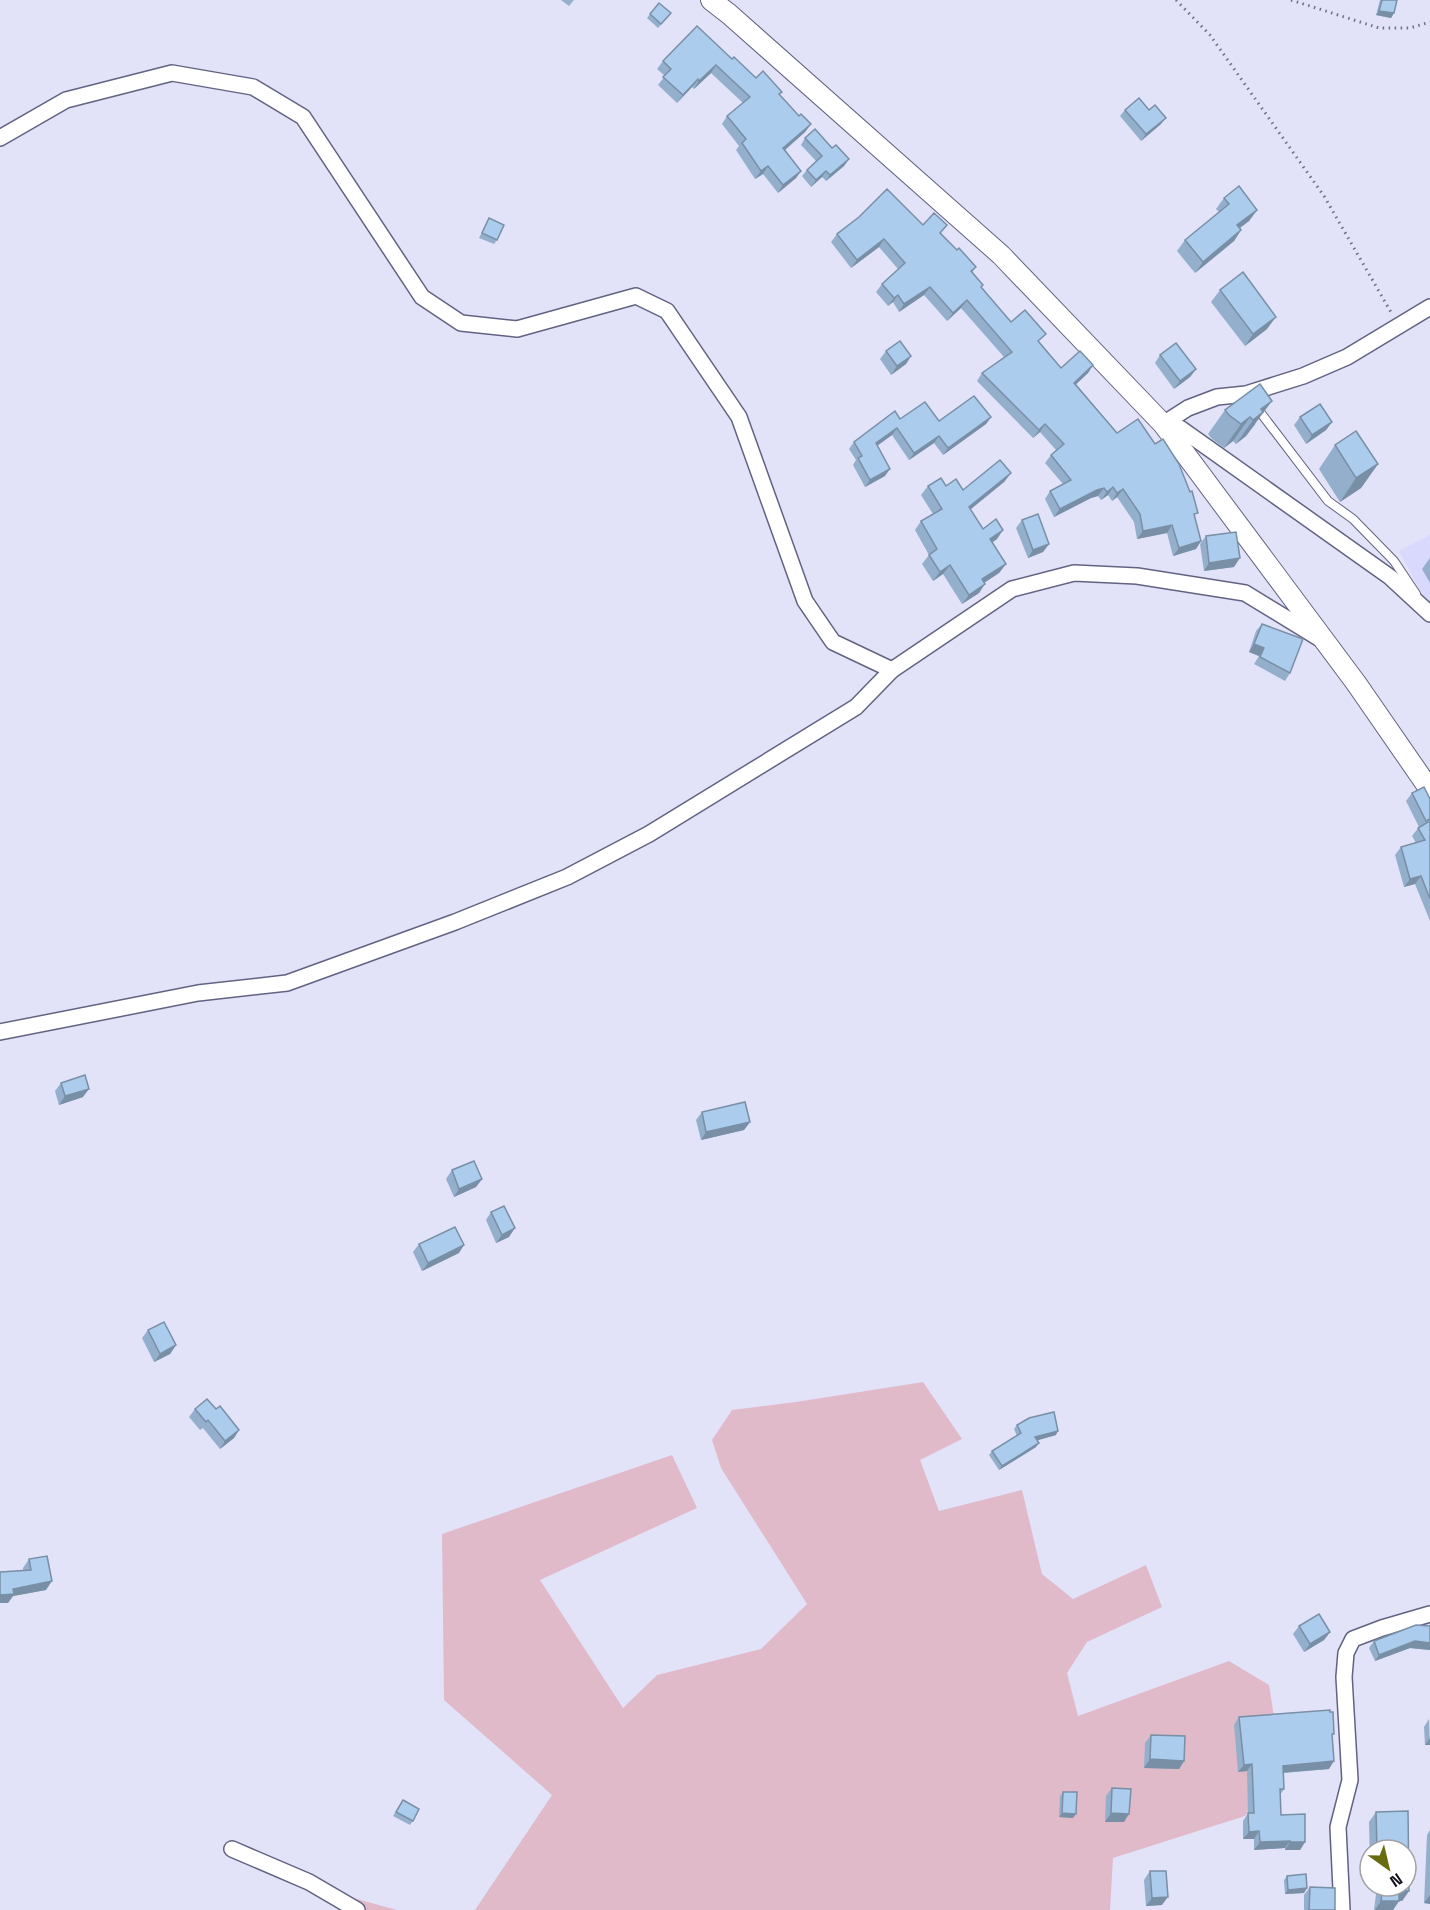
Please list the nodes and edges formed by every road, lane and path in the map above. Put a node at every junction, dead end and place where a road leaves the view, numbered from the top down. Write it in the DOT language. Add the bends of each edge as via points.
graph roads {
  1 [pos="711,0"];
  2 [pos="1176,0"];
  3 [pos="1291,0"];
  4 [pos="1430,22"];
  5 [pos="0,138"];
  6 [pos="1430,307"];
  7 [pos="1399,326"];
  8 [pos="1246,394"];
  9 [pos="1163,424"];
  10 [pos="1427,611"];
  11 [pos="1327,643"];
  12 [pos="892,670"];
  13 [pos="1430,790"];
  14 [pos="0,1032"];
  15 [pos="1430,1614"];
  16 [pos="232,1849"];
  17 [pos="357,1910"];
  18 [pos="1342,1910"];
  1 -- 9 [label="street" via="1001,255"];
  2 -- 7 [label="path" via="1210,35 1324,196"];
  3 -- 4 [label="path" via="1379,28 1410,28"];
  5 -- 12 [label="street" via="66,100 172,73 253,87 303,117 422,297 461,323 517,329 636,296 668,311 739,417 805,601 833,642"];
  6 -- 7 [label="street"];
  7 -- 8 [label="street" via="1347,357"];
  8 -- 9 [label="street" via="1217,397 1188,408"];
  8 -- 10 [label="lane" via="1328,501 1353,519 1394,561"];
  9 -- 10 [label="street" via="1180,428 1390,577"];
  9 -- 11 [label="street"];
  11 -- 12 [label="street" via="1245,593 1137,576 1074,573 1012,589"];
  11 -- 13 [label="street"];
  12 -- 14 [label="street" via="856,707 649,834 567,878 287,983 198,993"];
  15 -- 18 [label="street" via="1353,1639 1346,1653 1350,1780 1338,1827"];
  16 -- 17 [label="street" via="309,1882"];
}
